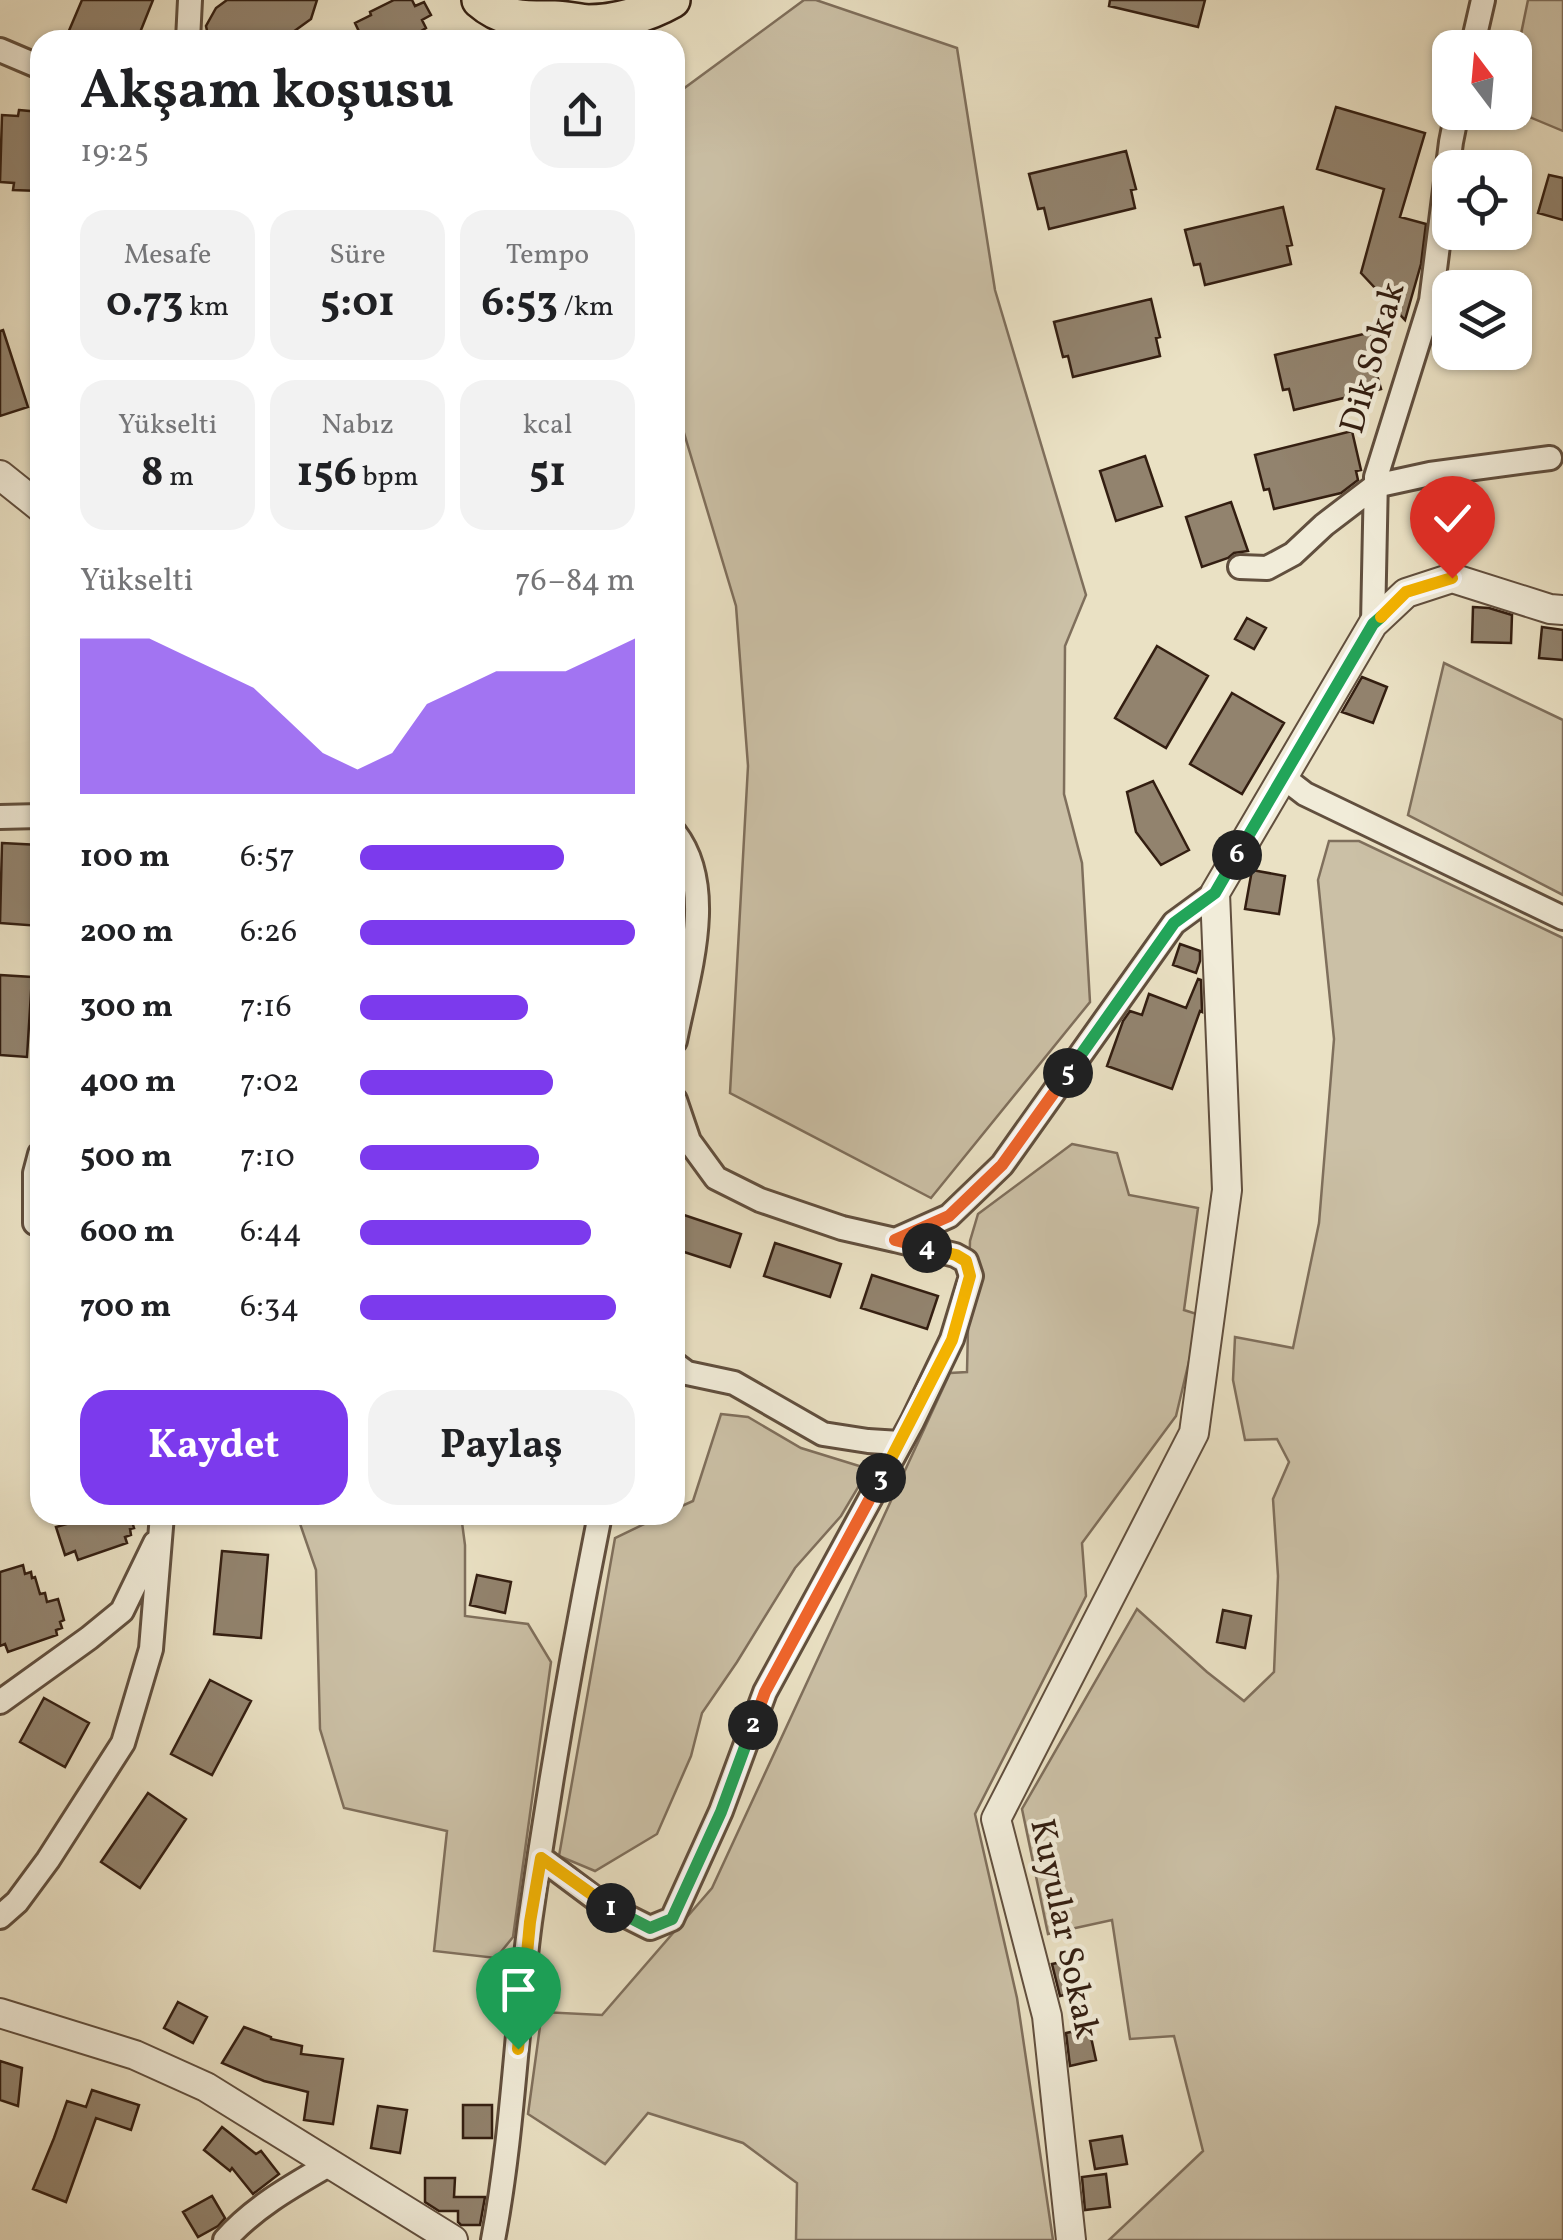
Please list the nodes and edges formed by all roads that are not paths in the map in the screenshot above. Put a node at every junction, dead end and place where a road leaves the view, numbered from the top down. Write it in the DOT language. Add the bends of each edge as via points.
graph roads {
  1 [pos="190,0"];
  2 [pos="480,0"];
  3 [pos="672,0"];
  4 [pos="1483,0"];
  5 [pos="597,11"];
  6 [pos="188,30"];
  7 [pos="1476,30"];
  8 [pos="0,50"];
  9 [pos="30,62"];
  10 [pos="1454,130"];
  11 [pos="1550,458"];
  12 [pos="0,474"];
  13 [pos="1376,486"];
  14 [pos="30,499"];
  15 [pos="1240,568"];
  16 [pos="1563,610"];
  17 [pos="1373,624"];
  18 [pos="1283,777"];
  19 [pos="30,816"];
  20 [pos="0,817"];
  21 [pos="685,847"];
  22 [pos="1215,893"];
  23 [pos="1563,918"];
  24 [pos="685,987"];
  25 [pos="685,1130"];
  26 [pos="895,1240"];
  27 [pos="685,1372"];
  28 [pos="900,1443"];
  29 [pos="161,1525"];
  30 [pos="163,1525"];
  31 [pos="598,1525"];
  32 [pos="0,1702"];
  33 [pos="541,1858"];
  34 [pos="0,1916"];
  35 [pos="0,2013"];
  36 [pos="330,2164"];
  37 [pos="225,2240"];
  38 [pos="453,2240"];
  39 [pos="493,2240"];
  40 [pos="1072,2240"];
  1 -- 6 [label="street"];
  2 -- 5 [label="main road" via="494,12 530,20 586,22"];
  3 -- 5 [label="main road" via="639,15"];
  4 -- 7 [label="street"];
  8 -- 9 [label="street"];
  10 -- 13 [label="street, Dik Sokak" via="1431,301"];
  11 -- 13 [label="street"];
  12 -- 14 [label="street"];
  13 -- 15 [label="street" via="1292,554 1267,568"];
  13 -- 17 [label="street, Dik Sokak"];
  16 -- 17 [label="street" via="1452,578 1406,592"];
  17 -- 18 [label="street"];
  18 -- 22 [label="street"];
  18 -- 23 [label="street" via="1305,794"];
  19 -- 20 [label="street"];
  21 -- 24 [label="street" via="698,917"];
  22 -- 26 [label="street" via="1174,923 1002,1165 949,1216"];
  22 -- 40 [label="street, Kuyular Sokak" via="1226,1190 1194,1434 996,1819 1047,2016"];
  25 -- 26 [label="street" via="716,1178 760,1200"];
  26 -- 28 [label="street" via="956,1255 970,1276 952,1340"];
  27 -- 28 [label="street" via="734,1383 823,1434"];
  28 -- 33 [label="street" via="765,1692 672,1919 650,1928 604,1905"];
  29 -- 32 [label="street" via="122,1611"];
  30 -- 34 [label="street" via="151,1649 123,1743 48,1860"];
  31 -- 33 [label="street"];
  33 -- 39 [label="street"];
  35 -- 36 [label="street" via="136,2055 206,2087"];
  36 -- 37 [label="street" via="278,2194"];
  36 -- 38 [label="street"];
}
